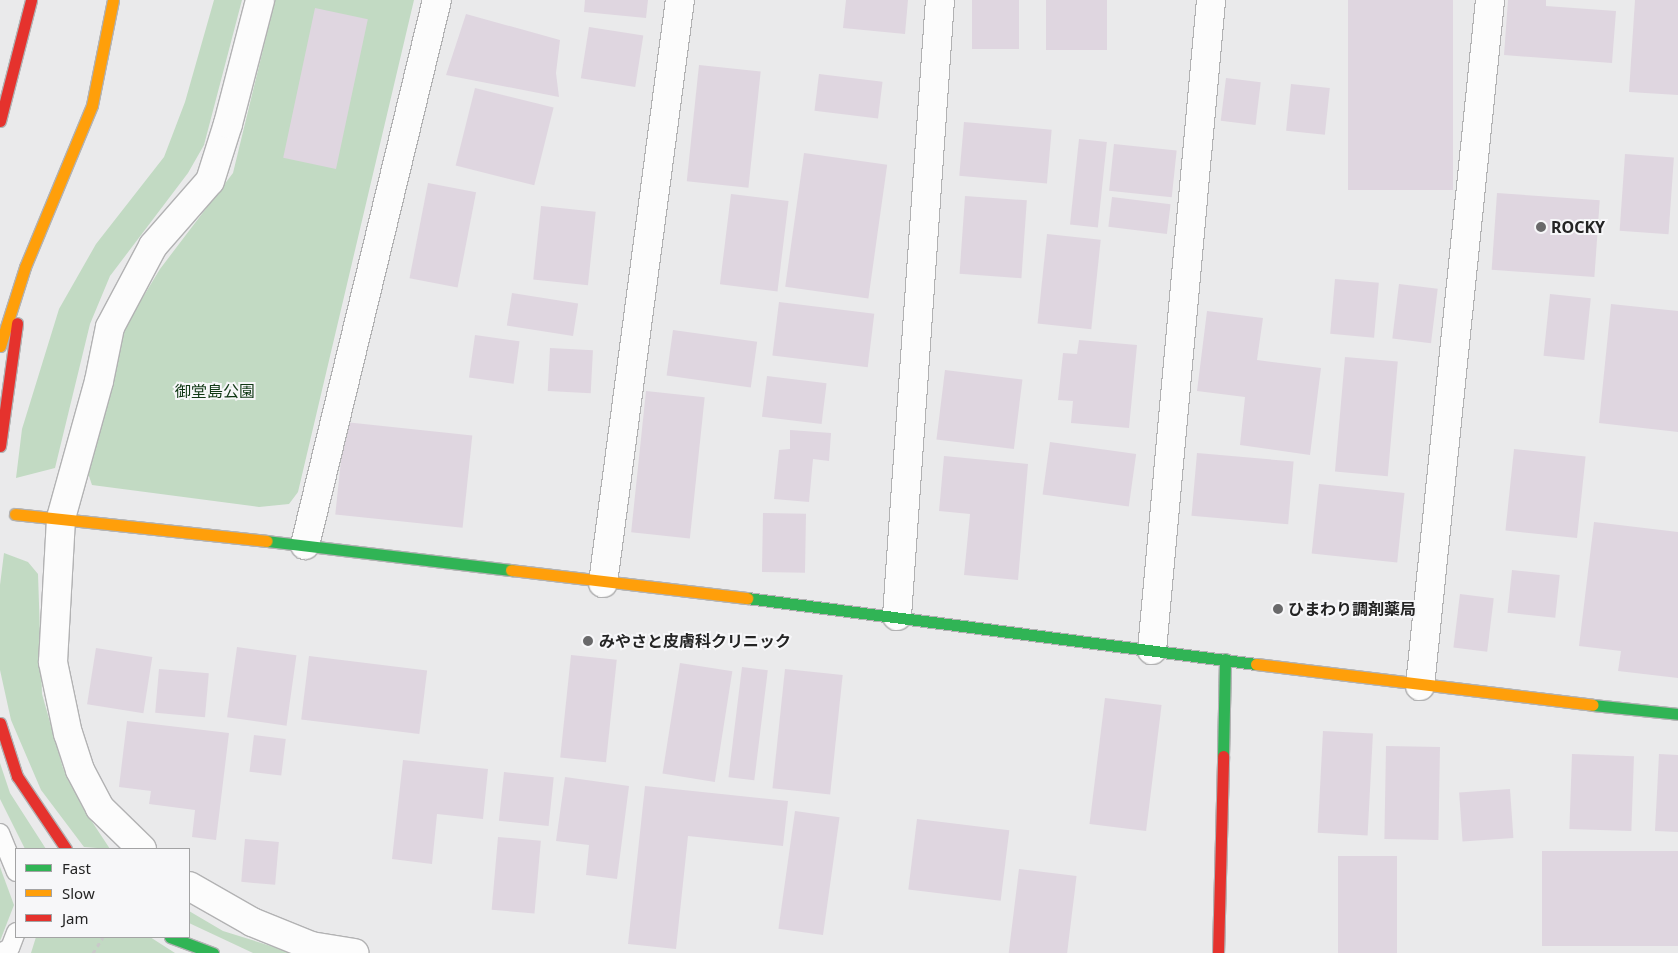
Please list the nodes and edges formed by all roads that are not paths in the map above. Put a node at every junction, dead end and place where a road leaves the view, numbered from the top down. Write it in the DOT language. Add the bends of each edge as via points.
graph roads {
  1 [pos="31,0"];
  2 [pos="112,0"];
  3 [pos="260,0"];
  4 [pos="437,0"];
  5 [pos="680,0"];
  6 [pos="940,0"];
  7 [pos="1211,0"];
  8 [pos="1490,0"];
  9 [pos="0,121"];
  10 [pos="25,268"];
  11 [pos="0,346"];
  12 [pos="0,446"];
  13 [pos="15,514"];
  14 [pos="61,518"];
  15 [pos="305,545"];
  16 [pos="603,583"];
  17 [pos="897,616"];
  18 [pos="1152,650"];
  19 [pos="1225,659"];
  20 [pos="1420,686"];
  21 [pos="1678,714"];
  22 [pos="0,723"];
  23 [pos="0,833"];
  24 [pos="65,848"];
  25 [pos="141,848"];
  26 [pos="15,870"];
  27 [pos="190,887"];
  28 [pos="15,935"];
  29 [pos="173,938"];
  30 [pos="0,953"];
  31 [pos="213,953"];
  32 [pos="354,953"];
  33 [pos="1218,953"];
  1 -- 9 [label="main road"];
  2 -- 10 [label="main road" via="92,105"];
  3 -- 14 [label="street" via="210,181 153,246 110,327"];
  4 -- 15 [label="street"];
  5 -- 16 [label="street"];
  6 -- 17 [label="street"];
  7 -- 18 [label="street"];
  8 -- 20 [label="street"];
  10 -- 11 [label="main road"];
  10 -- 12 [label="main road"];
  13 -- 14 [label="main road"];
  14 -- 15 [label="main road"];
  14 -- 25 [label="street" via="53,662 68,734 80,770 100,808"];
  15 -- 16 [label="main road"];
  16 -- 17 [label="main road"];
  17 -- 18 [label="main road"];
  18 -- 19 [label="main road"];
  19 -- 20 [label="main road"];
  19 -- 33 [label="main road"];
  20 -- 21 [label="main road"];
  22 -- 24 [label="main road" via="18,776"];
  23 -- 26 [label="lane"];
  27 -- 32 [label="street" via="252,922 311,946"];
  28 -- 30 [label="lane" via="10,948"];
  29 -- 31 [label="main road"];
}
